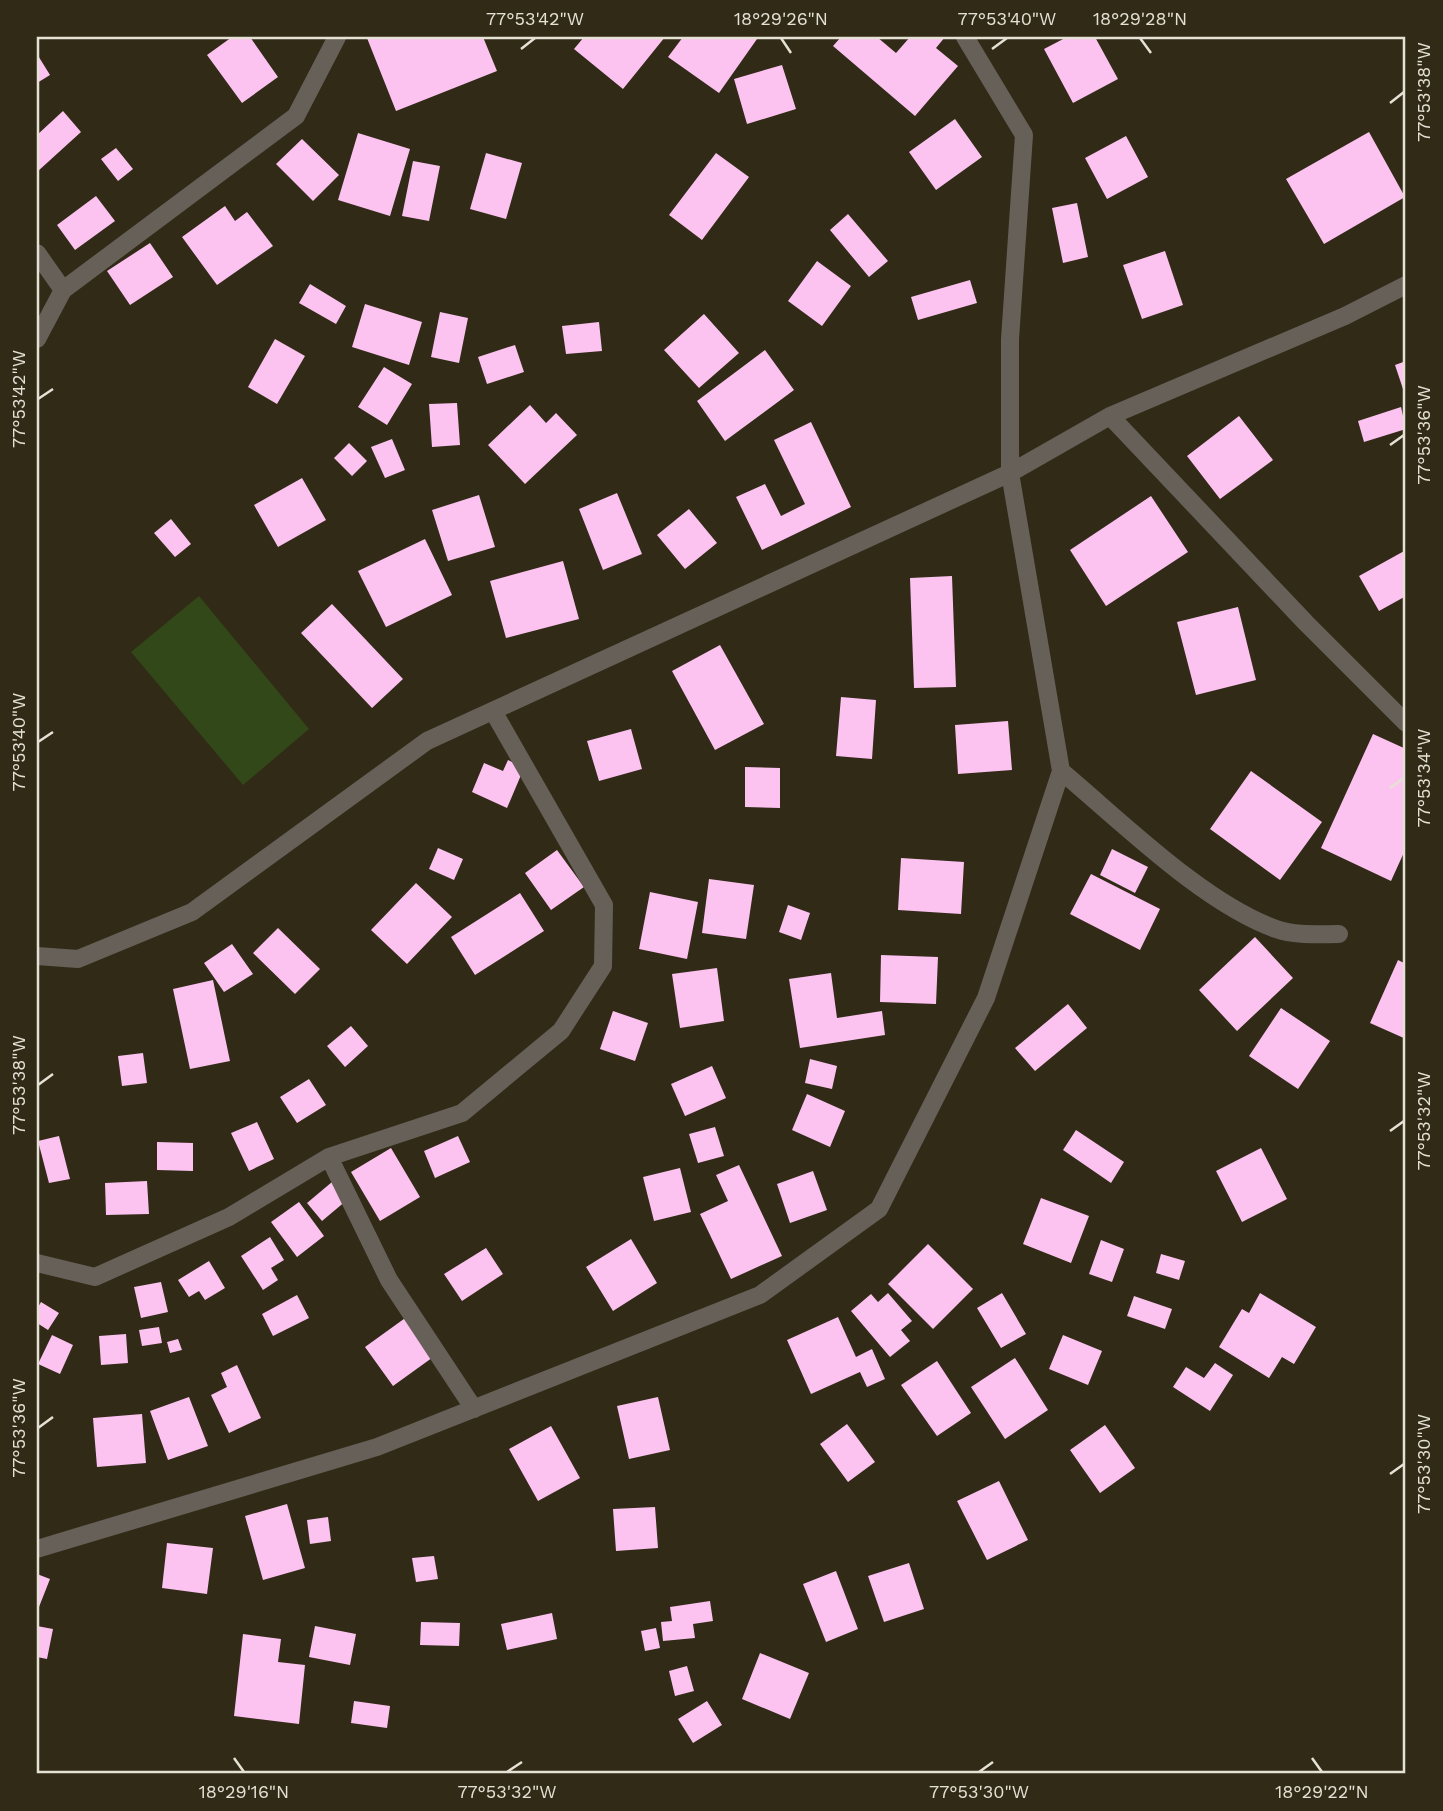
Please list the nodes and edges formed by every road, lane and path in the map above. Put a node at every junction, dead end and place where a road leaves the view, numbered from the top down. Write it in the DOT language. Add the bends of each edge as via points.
graph roads {
  1 [pos="337,37"];
  2 [pos="965,37"];
  3 [pos="37,253"];
  4 [pos="1406,285"];
  5 [pos="63,290"];
  6 [pos="37,339"];
  7 [pos="1110,416"];
  8 [pos="1010,473"];
  9 [pos="493,711"];
  10 [pos="1406,723"];
  11 [pos="1061,771"];
  12 [pos="1339,934"];
  13 [pos="37,956"];
  14 [pos="329,1157"];
  15 [pos="37,1263"];
  16 [pos="474,1409"];
  17 [pos="37,1549"];
  1 -- 5 [label="street" via="296,116"];
  2 -- 8 [label="street" via="1024,135 1010,339"];
  3 -- 5 [label="street"];
  4 -- 7 [label="street" via="1345,316"];
  5 -- 6 [label="street"];
  7 -- 8 [label="street"];
  7 -- 10 [label="street"];
  8 -- 9 [label="street"];
  8 -- 11 [label="street"];
  9 -- 13 [label="street" via="427,741 192,912 78,959"];
  9 -- 14 [label="street" via="604,905 603,966 561,1031 463,1113"];
  11 -- 12 [label="street" via="1206,892 1276,929 1306,935"];
  11 -- 16 [label="street" via="986,998 879,1209 760,1295"];
  14 -- 15 [label="street" via="229,1217 95,1277"];
  14 -- 16 [label="street" via="389,1279"];
  16 -- 17 [label="street" via="377,1447"];
}
